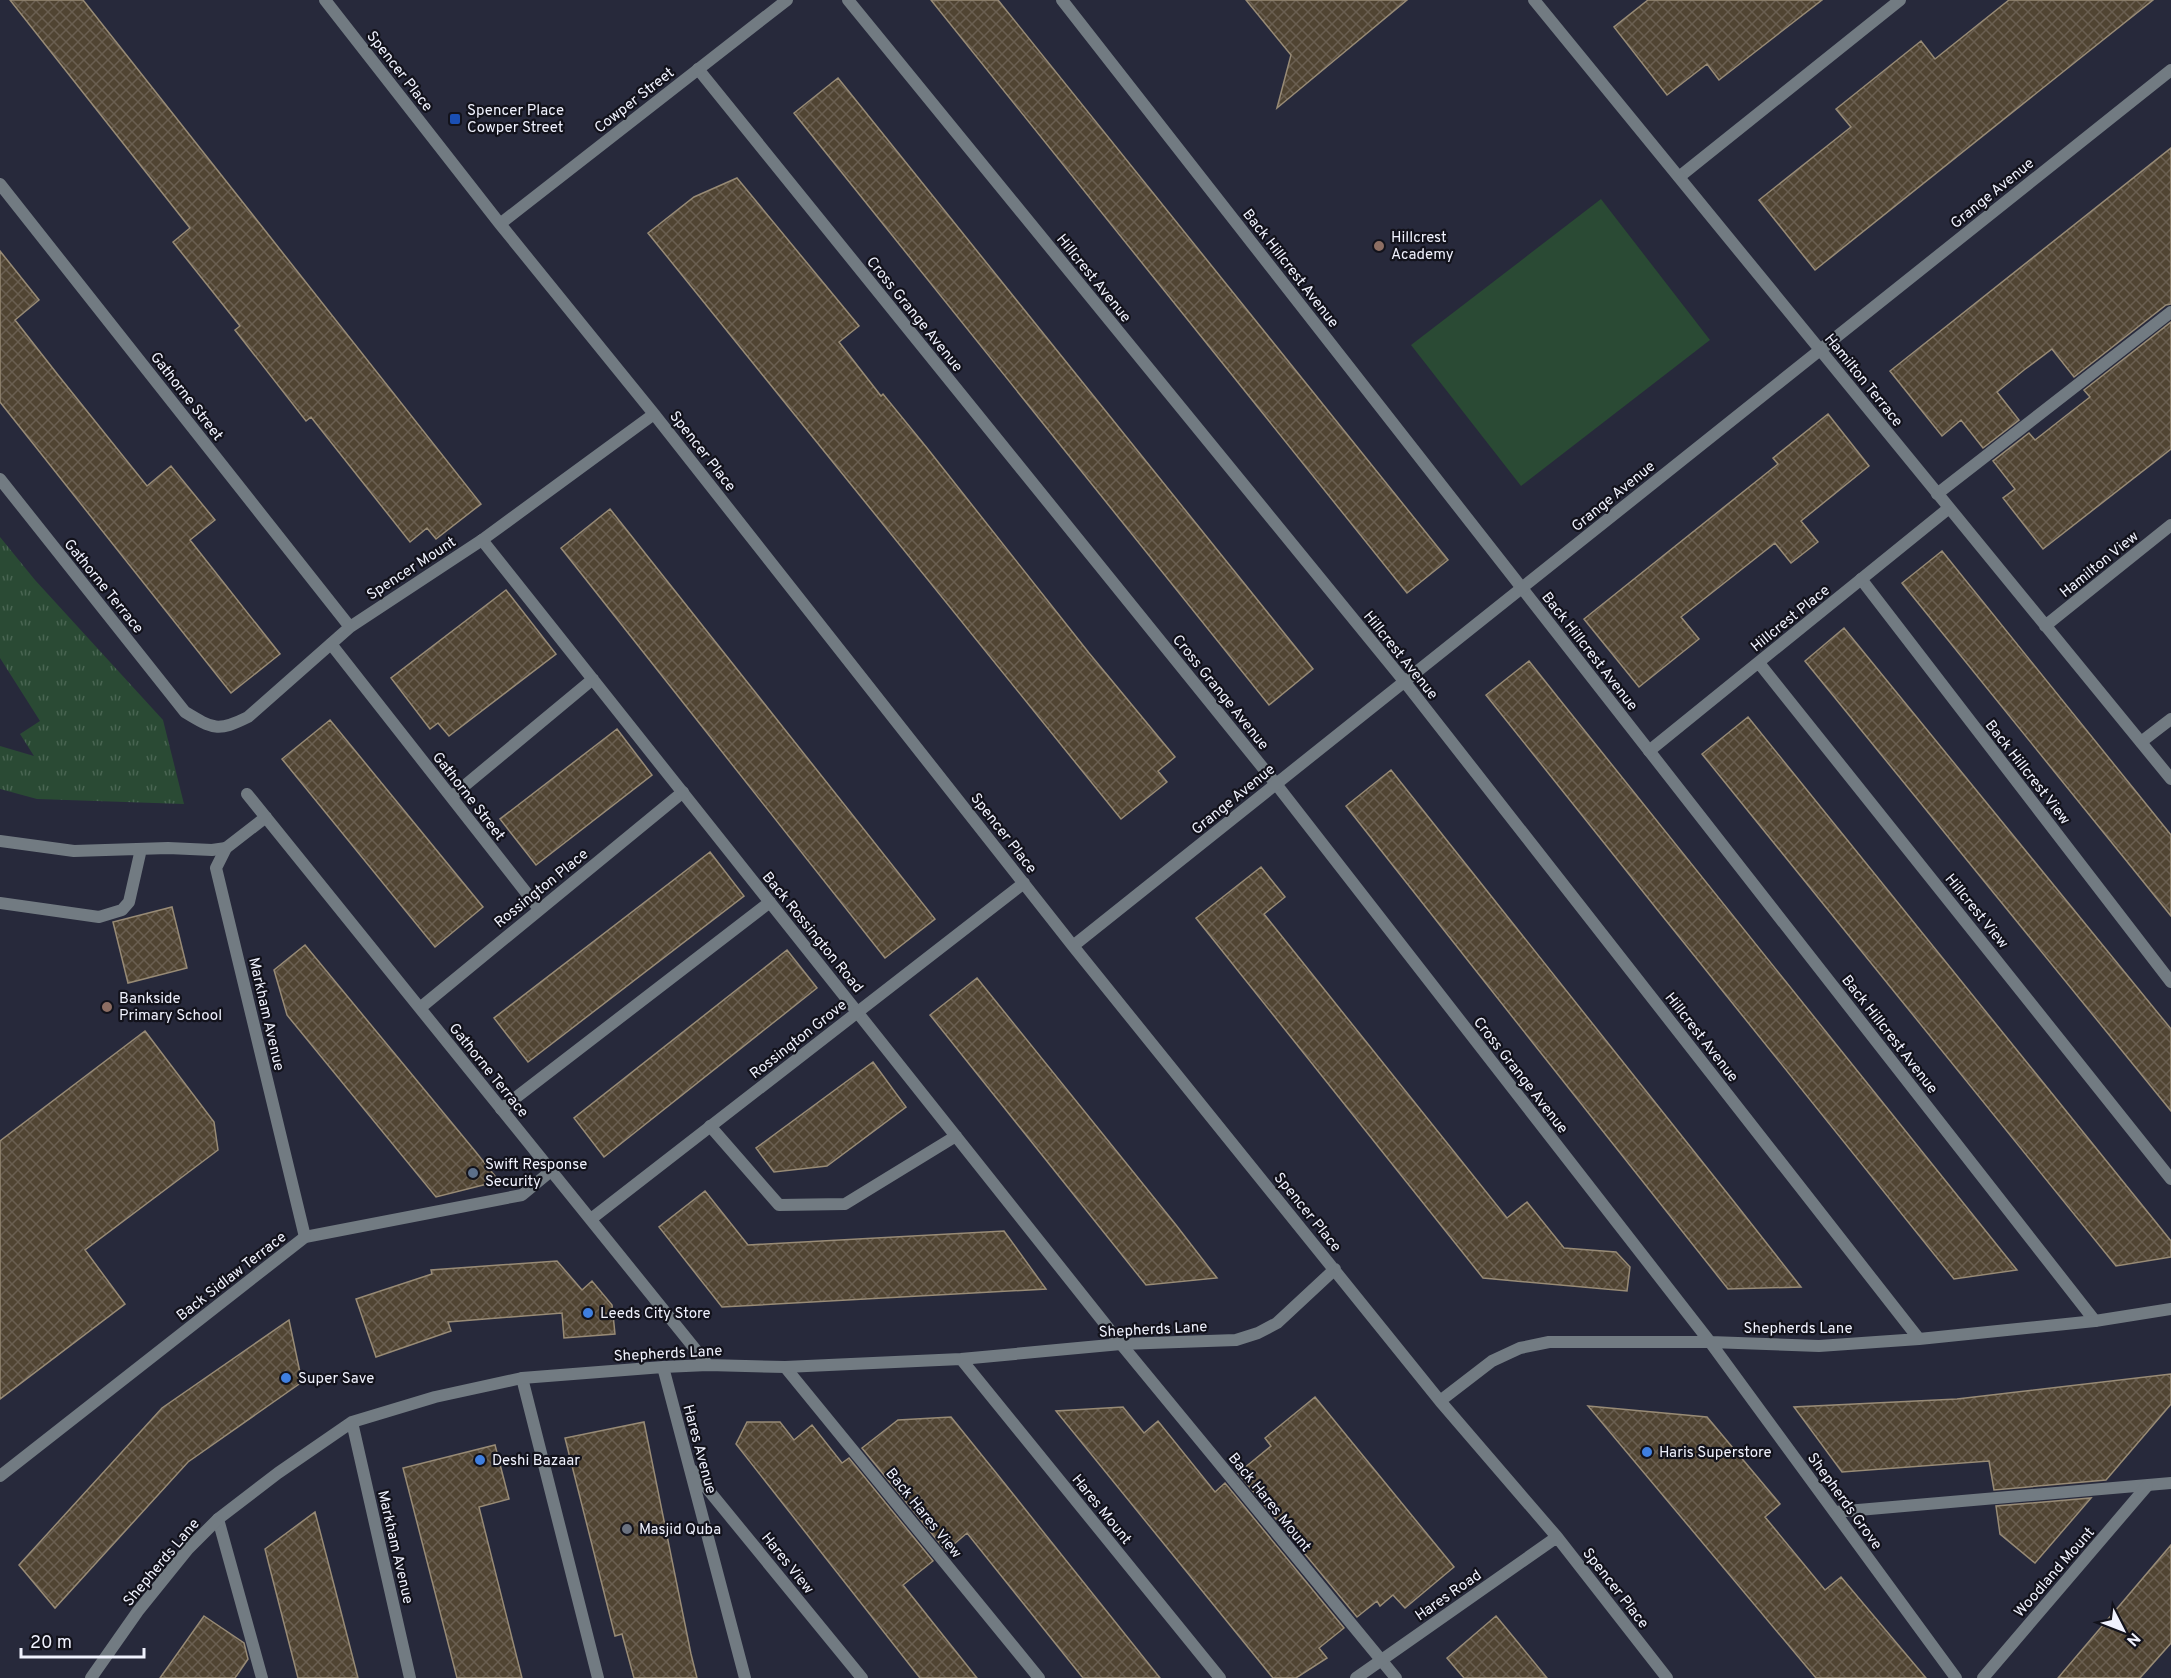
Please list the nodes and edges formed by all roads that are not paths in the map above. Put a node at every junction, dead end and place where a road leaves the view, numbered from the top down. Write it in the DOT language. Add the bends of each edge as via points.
graph roads {
  1 [pos="325,0"];
  2 [pos="787,0"];
  3 [pos="848,0"];
  4 [pos="1062,0"];
  5 [pos="1534,0"];
  6 [pos="1900,0"];
  7 [pos="698,69"];
  8 [pos="2171,70"];
  9 [pos="1679,177"];
  10 [pos="0,184"];
  11 [pos="500,224"];
  12 [pos="2171,312"];
  13 [pos="1820,350"];
  14 [pos="654,414"];
  15 [pos="0,479"];
  16 [pos="1937,494"];
  17 [pos="1949,508"];
  18 [pos="2171,525"];
  19 [pos="482,540"];
  20 [pos="1861,579"];
  21 [pos="1522,588"];
  22 [pos="2045,626"];
  23 [pos="350,627"];
  24 [pos="331,644"];
  25 [pos="1759,663"];
  26 [pos="593,679"];
  27 [pos="1404,681"];
  28 [pos="185,712"];
  29 [pos="2171,719"];
  30 [pos="2140,742"];
  31 [pos="1649,751"];
  32 [pos="2171,779"];
  33 [pos="1276,784"];
  34 [pos="683,792"];
  35 [pos="247,794"];
  36 [pos="451,797"];
  37 [pos="266,816"];
  38 [pos="0,842"];
  39 [pos="226,848"];
  40 [pos="141,849"];
  41 [pos="1024,883"];
  42 [pos="770,902"];
  43 [pos="0,903"];
  44 [pos="539,909"];
  45 [pos="1073,946"];
  46 [pos="2171,982"];
  47 [pos="420,1008"];
  48 [pos="858,1012"];
  49 [pos="501,1109"];
  50 [pos="710,1126"];
  51 [pos="956,1136"];
  52 [pos="551,1171"];
  53 [pos="2171,1179"];
  54 [pos="591,1219"];
  55 [pos="305,1237"];
  56 [pos="1335,1269"];
  57 [pos="2171,1309"];
  58 [pos="2095,1320"];
  59 [pos="1919,1339"];
  60 [pos="1710,1342"];
  61 [pos="1121,1344"];
  62 [pos="961,1359"];
  63 [pos="708,1365"];
  64 [pos="663,1367"];
  65 [pos="785,1367"];
  66 [pos="522,1378"];
  67 [pos="1440,1401"];
  68 [pos="352,1422"];
  69 [pos="690,1467"];
  70 [pos="0,1476"];
  71 [pos="2171,1484"];
  72 [pos="2147,1486"];
  73 [pos="1835,1512"];
  74 [pos="218,1519"];
  75 [pos="1557,1537"];
  76 [pos="1381,1660"];
  77 [pos="92,1678"];
  78 [pos="262,1678"];
  79 [pos="410,1678"];
  80 [pos="598,1678"];
  81 [pos="745,1678"];
  82 [pos="862,1678"];
  83 [pos="1039,1678"];
  84 [pos="1220,1678"];
  85 [pos="1356,1678"];
  86 [pos="1396,1678"];
  87 [pos="1667,1678"];
  88 [pos="1956,1678"];
  89 [pos="1983,1678"];
  1 -- 11 [label="street, Spencer Place"];
  2 -- 7 [label="street, Cowper Street"];
  3 -- 27 [label="street, Hillcrest Avenue"];
  4 -- 21 [label="street, Back Hillcrest Avenue"];
  5 -- 9 [label="street, Hamilton Terrace"];
  6 -- 9 [label="street"];
  7 -- 11 [label="street, Cowper Street"];
  7 -- 33 [label="street, Cross Grange Avenue"];
  8 -- 13 [label="street, Grange Avenue"];
  9 -- 13 [label="street, Hamilton Terrace"];
  10 -- 23 [label="street, Gathorne Street"];
  11 -- 14 [label="street, Spencer Place"];
  12 -- 16 [label="street"];
  13 -- 16 [label="street, Hamilton Terrace"];
  13 -- 21 [label="street, Grange Avenue"];
  14 -- 19 [label="street, Spencer Mount"];
  14 -- 41 [label="street, Spencer Place"];
  15 -- 28 [label="street, Gathorne Terrace"];
  16 -- 17 [label="street, Hamilton Terrace"];
  17 -- 20 [label="street, Hillcrest Place"];
  17 -- 22 [label="street, Hamilton Terrace"];
  18 -- 22 [label="street, Hamilton View"];
  19 -- 23 [label="street, Spencer Mount"];
  19 -- 26 [label="street, Back Rossington Road"];
  20 -- 25 [label="street, Hillcrest Place"];
  20 -- 46 [label="street, Back Hillcrest View"];
  21 -- 27 [label="street, Grange Avenue"];
  21 -- 31 [label="street, Back Hillcrest Avenue"];
  22 -- 30 [label="street, Hamilton Terrace"];
  23 -- 24 [label="street, Spencer Mount"];
  24 -- 28 [label="street, Spencer Mount" via="248,717 230,726 210,727"];
  24 -- 36 [label="street, Gathorne Street"];
  25 -- 31 [label="street, Hillcrest Place"];
  25 -- 53 [label="street, Hillcrest View"];
  26 -- 34 [label="street, Back Rossington Road"];
  26 -- 36 [label="street"];
  27 -- 33 [label="street, Grange Avenue"];
  27 -- 59 [label="street, Hillcrest Avenue"];
  29 -- 30 [label="street"];
  30 -- 32 [label="street, Hamilton Terrace"];
  31 -- 58 [label="street, Back Hillcrest Avenue"];
  33 -- 45 [label="street, Grange Avenue"];
  33 -- 60 [label="street, Cross Grange Avenue"];
  34 -- 42 [label="street, Back Rossington Road"];
  34 -- 44 [label="street, Rossington Place"];
  35 -- 37 [label="street, Gathorne Terrace"];
  36 -- 44 [label="street, Gathorne Street"];
  37 -- 39 [label="street"];
  37 -- 47 [label="street, Gathorne Terrace"];
  38 -- 40 [label="street" via="74,851"];
  39 -- 40 [label="street"];
  39 -- 55 [label="street, Markham Avenue" via="216,868"];
  40 -- 43 [label="street" via="129,902 122,910 99,916"];
  41 -- 45 [label="street, Spencer Place"];
  41 -- 48 [label="street, Rossington Grove"];
  42 -- 48 [label="street, Back Rossington Road"];
  42 -- 49 [label="street"];
  44 -- 47 [label="street, Rossington Place"];
  45 -- 56 [label="street, Spencer Place"];
  47 -- 49 [label="street, Gathorne Terrace"];
  48 -- 50 [label="street, Rossington Grove"];
  48 -- 51 [label="street, Back Rossington Road"];
  49 -- 52 [label="street, Gathorne Terrace"];
  50 -- 51 [label="street" via="779,1204 845,1204"];
  50 -- 54 [label="street, Rossington Grove"];
  51 -- 61 [label="street, Back Rossington Road"];
  52 -- 54 [label="street, Gathorne Terrace"];
  52 -- 55 [label="street, Back Sidlaw Terrace" via="522,1195"];
  54 -- 63 [label="street, Gathorne Terrace"];
  55 -- 70 [label="street, Back Sidlaw Terrace"];
  56 -- 61 [label="street, Shepherds Lane" via="1277,1323 1258,1333 1236,1340"];
  56 -- 67 [label="street, Spencer Place"];
  57 -- 58 [label="street, Shepherds Lane"];
  58 -- 59 [label="street, Shepherds Lane"];
  59 -- 60 [label="street, Shepherds Lane" via="1819,1347"];
  60 -- 67 [label="street, Shepherds Lane" via="1549,1342 1520,1348 1492,1361"];
  60 -- 73 [label="street, Shepherds Grove"];
  61 -- 62 [label="street, Shepherds Lane"];
  61 -- 76 [label="street, Back Hares Mount"];
  62 -- 65 [label="street, Shepherds Lane"];
  62 -- 84 [label="street, Hares Mount"];
  63 -- 64 [label="street, Shepherds Lane"];
  63 -- 65 [label="street, Shepherds Lane"];
  64 -- 66 [label="street, Shepherds Lane"];
  64 -- 69 [label="street, Hares Avenue"];
  65 -- 83 [label="street, Back Hares View"];
  66 -- 68 [label="street, Shepherds Lane" via="435,1397"];
  66 -- 80 [label="street"];
  67 -- 75 [label="street, Spencer Place"];
  68 -- 74 [label="street, Shepherds Lane"];
  68 -- 79 [label="street, Markham Avenue"];
  69 -- 81 [label="street, Hares Avenue"];
  69 -- 82 [label="street, Hares View"];
  71 -- 72 [label="street"];
  72 -- 73 [label="street"];
  72 -- 89 [label="street, Woodland Mount"];
  73 -- 88 [label="street, Shepherds Grove"];
  74 -- 77 [label="street, Shepherds Lane" via="152,1593"];
  74 -- 78 [label="street"];
  75 -- 76 [label="street, Hares Road"];
  75 -- 87 [label="street, Spencer Place"];
  76 -- 85 [label="street, Hares Road"];
  76 -- 86 [label="street, Back Hares Mount"];
}
